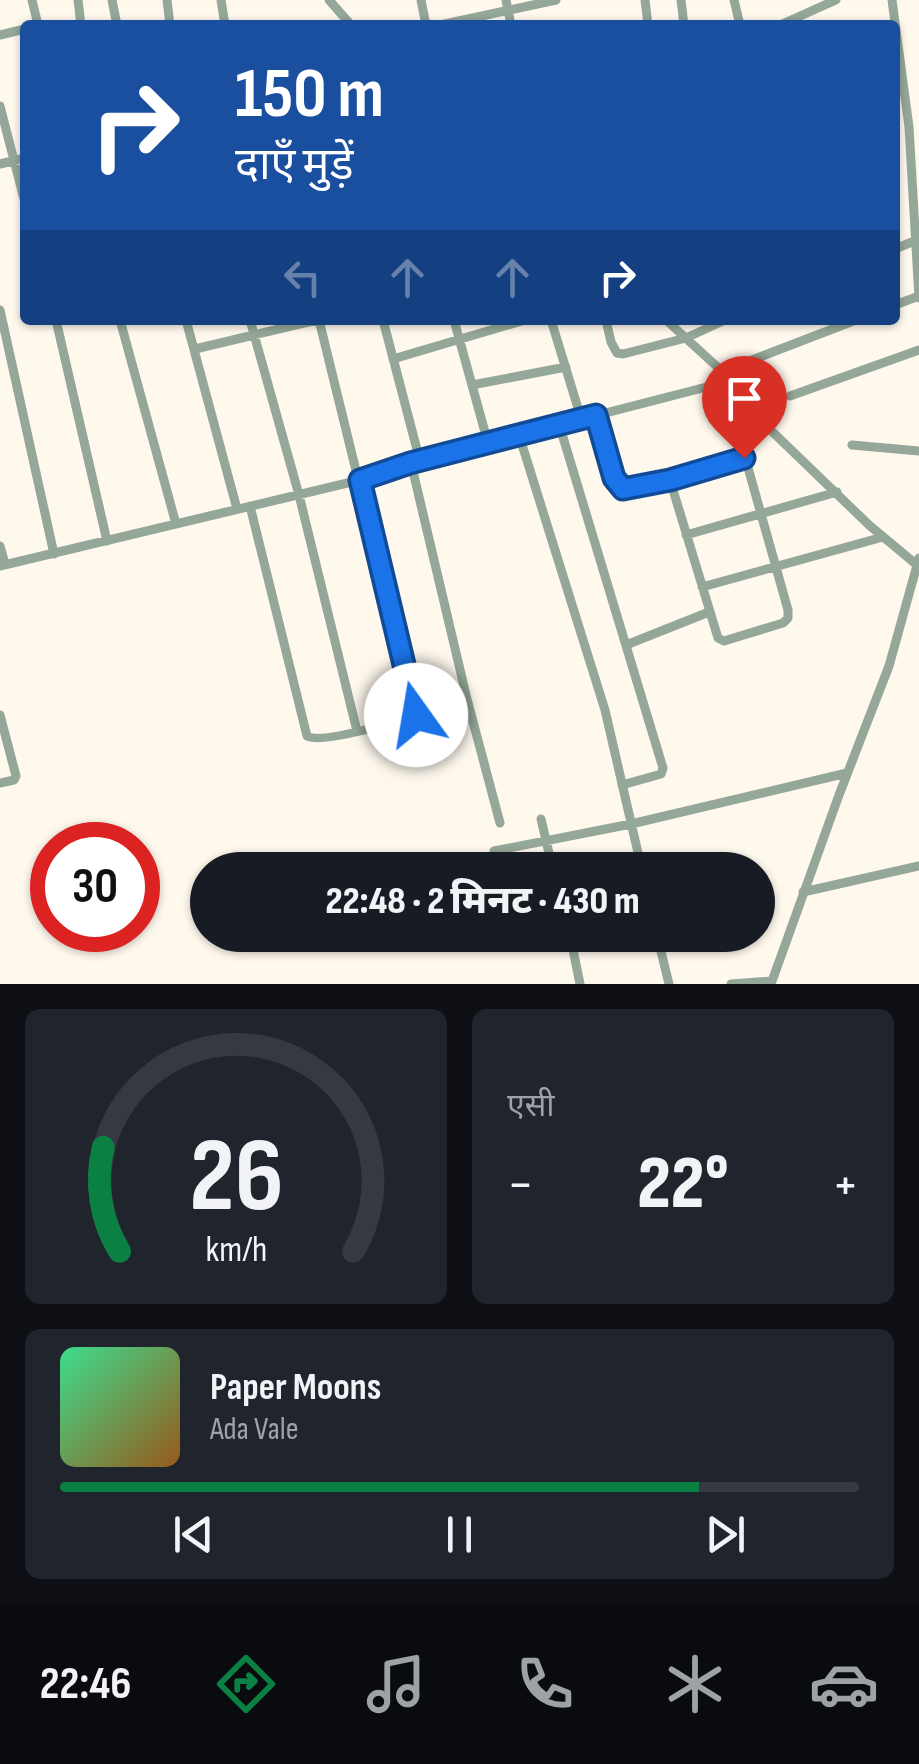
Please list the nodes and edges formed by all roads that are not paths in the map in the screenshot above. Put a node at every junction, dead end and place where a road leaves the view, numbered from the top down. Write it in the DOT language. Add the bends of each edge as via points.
graph roads {
  1 [pos="329,0"];
  2 [pos="556,0"];
  3 [pos="836,0"];
  4 [pos="507,5"];
  5 [pos="809,12"];
  6 [pos="347,20"];
  7 [pos="457,20"];
  8 [pos="791,20"];
  9 [pos="810,20"];
  10 [pos="900,103"];
  11 [pos="0,106"];
  12 [pos="919,120"];
  13 [pos="909,127"];
  14 [pos="20,159"];
  15 [pos="14,161"];
  16 [pos="0,164"];
  17 [pos="20,184"];
  18 [pos="916,184"];
  19 [pos="918,240"];
  20 [pos="918,268"];
  21 [pos="919,297"];
  22 [pos="0,310"];
  23 [pos="57,325"];
  24 [pos="121,325"];
  25 [pos="188,325"];
  26 [pos="251,325"];
  27 [pos="299,325"];
  28 [pos="319,325"];
  29 [pos="384,325"];
  30 [pos="456,325"];
  31 [pos="507,325"];
  32 [pos="553,325"];
  33 [pos="607,325"];
  34 [pos="672,325"];
  35 [pos="713,325"];
  36 [pos="845,325"];
  37 [pos="255,337"];
  38 [pos="686,338"];
  39 [pos="460,339"];
  40 [pos="195,350"];
  41 [pos="919,350"];
  42 [pos="393,360"];
  43 [pos="566,368"];
  44 [pos="723,378"];
  45 [pos="472,386"];
  46 [pos="790,396"];
  47 [pos="596,415"];
  48 [pos="582,418"];
  49 [pos="559,424"];
  50 [pos="519,435"];
  51 [pos="488,443"];
  52 [pos="852,445"];
  53 [pos="919,451"];
  54 [pos="744,458"];
  55 [pos="415,462"];
  56 [pos="360,480"];
  57 [pos="670,480"];
  58 [pos="836,492"];
  59 [pos="299,495"];
  60 [pos="250,506"];
  61 [pos="237,510"];
  62 [pos="760,514"];
  63 [pos="176,524"];
  64 [pos="686,536"];
  65 [pos="883,537"];
  66 [pos="107,541"];
  67 [pos="0,546"];
  68 [pos="54,554"];
  69 [pos="918,563"];
  70 [pos="2,565"];
  71 [pos="777,568"];
  72 [pos="702,587"];
  73 [pos="910,590"];
  74 [pos="919,598"];
  75 [pos="709,612"];
  76 [pos="626,646"];
  77 [pos="467,699"];
  78 [pos="0,715"];
  79 [pos="416,715"];
  80 [pos="357,732"];
  81 [pos="848,772"];
  82 [pos="0,784"];
  83 [pos="622,785"];
  84 [pos="541,819"];
  85 [pos="500,823"];
  86 [pos="632,824"];
  87 [pos="546,840"];
  88 [pos="494,852"];
  89 [pos="549,852"];
  90 [pos="638,852"];
  91 [pos="919,866"];
  92 [pos="803,892"];
  93 [pos="573,952"];
  94 [pos="661,952"];
  95 [pos="771,983"];
  96 [pos="580,984"];
  97 [pos="669,984"];
  98 [pos="731,984"];
  1 -- 6 [label="street"];
  2 -- 4 [label="street"];
  3 -- 5 [label="street"];
  4 -- 7 [label="street"];
  5 -- 8 [label="street"];
  5 -- 9 [label="street"];
  10 -- 13 [label="street"];
  11 -- 15 [label="street"];
  12 -- 13 [label="street"];
  13 -- 18 [label="street"];
  14 -- 15 [label="street"];
  15 -- 16 [label="street"];
  15 -- 17 [label="street"];
  18 -- 19 [label="street"];
  19 -- 20 [label="street"];
  20 -- 21 [label="street"];
  22 -- 68 [label="street"];
  23 -- 66 [label="street"];
  24 -- 63 [label="street"];
  25 -- 40 [label="street"];
  26 -- 37 [label="street"];
  27 -- 37 [label="street"];
  28 -- 56 [label="street"];
  29 -- 42 [label="street"];
  30 -- 39 [label="street"];
  31 -- 39 [label="street"];
  32 -- 43 [label="street"];
  33 -- 38 [label="street" via="620,354"];
  34 -- 38 [label="street"];
  35 -- 38 [label="street"];
  36 -- 44 [label="street"];
  37 -- 40 [label="street"];
  37 -- 59 [label="street"];
  38 -- 44 [label="street"];
  39 -- 42 [label="street"];
  39 -- 45 [label="street"];
  40 -- 61 [label="street"];
  41 -- 46 [label="street"];
  42 -- 55 [label="street"];
  43 -- 45 [label="street"];
  43 -- 48 [label="street"];
  44 -- 47 [label="street"];
  44 -- 54 [label="street"];
  44 -- 58 [label="street"];
  45 -- 51 [label="street"];
  47 -- 48 [label="street"];
  47 -- 57 [label="street" via="620,488"];
  48 -- 49 [label="street"];
  49 -- 50 [label="street"];
  49 -- 76 [label="street"];
  50 -- 51 [label="street"];
  50 -- 83 [label="street"];
  51 -- 55 [label="street"];
  52 -- 53 [label="street"];
  54 -- 57 [label="street"];
  54 -- 62 [label="street"];
  55 -- 56 [label="street"];
  55 -- 77 [label="street"];
  56 -- 59 [label="street"];
  56 -- 79 [label="street"];
  57 -- 64 [label="street"];
  58 -- 62 [label="street"];
  58 -- 65 [label="street"];
  59 -- 60 [label="street"];
  59 -- 80 [label="street"];
  60 -- 61 [label="street"];
  60 -- 80 [label="street" via="307,736"];
  61 -- 63 [label="street"];
  62 -- 64 [label="street"];
  62 -- 71 [label="street"];
  63 -- 66 [label="street"];
  64 -- 72 [label="street"];
  65 -- 69 [label="street"];
  65 -- 71 [label="street"];
  66 -- 68 [label="street"];
  67 -- 70 [label="street"];
  68 -- 70 [label="street"];
  69 -- 73 [label="street"];
  71 -- 72 [label="street"];
  71 -- 75 [label="street" via="788,610 783,623 721,641"];
  72 -- 75 [label="street"];
  73 -- 74 [label="street"];
  73 -- 81 [label="street"];
  75 -- 76 [label="street"];
  76 -- 83 [label="street" via="663,770"];
  77 -- 79 [label="street"];
  77 -- 85 [label="street"];
  78 -- 82 [label="street" via="16,776"];
  79 -- 80 [label="street"];
  81 -- 86 [label="street"];
  81 -- 92 [label="street"];
  83 -- 86 [label="street"];
  84 -- 87 [label="street"];
  86 -- 87 [label="street"];
  86 -- 90 [label="street"];
  87 -- 88 [label="street"];
  87 -- 89 [label="street"];
  91 -- 92 [label="street"];
  92 -- 95 [label="street"];
  93 -- 96 [label="street"];
  94 -- 97 [label="street"];
  95 -- 98 [label="street"];
}
